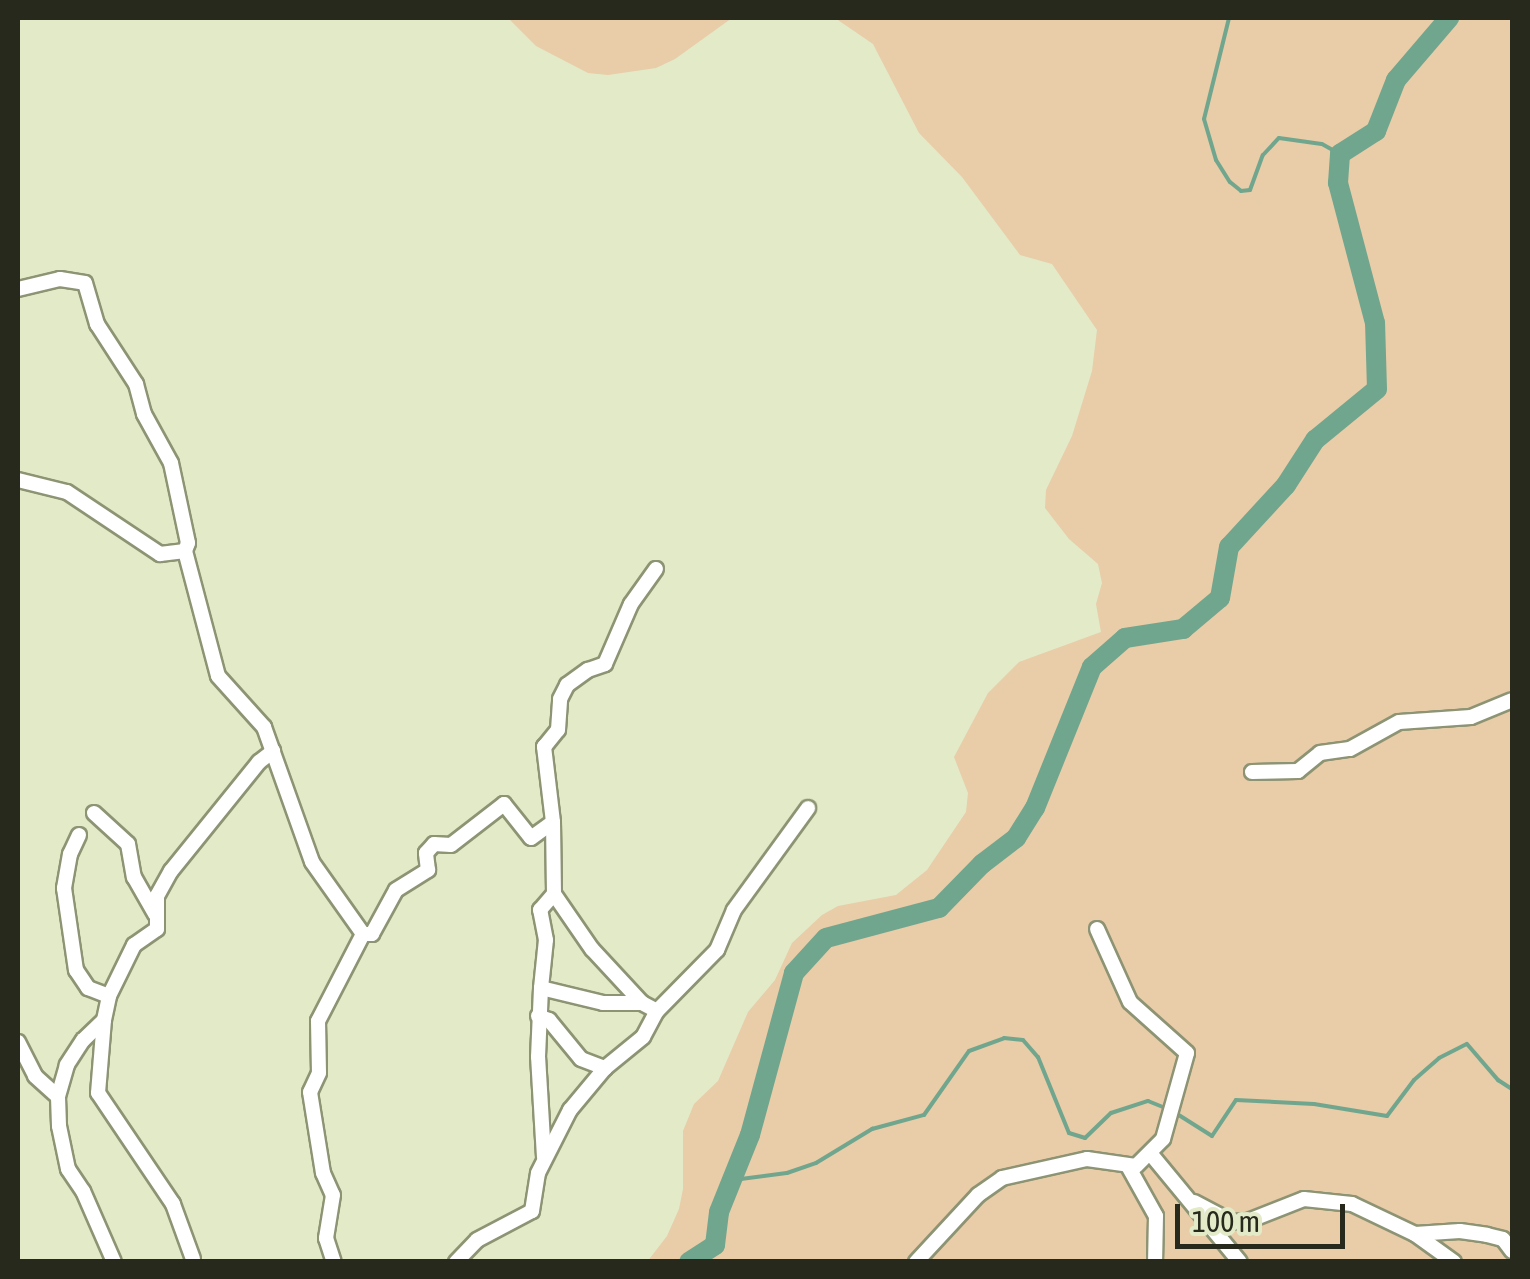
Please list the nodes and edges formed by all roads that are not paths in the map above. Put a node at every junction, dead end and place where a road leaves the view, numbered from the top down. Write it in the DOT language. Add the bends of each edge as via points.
graph roads {
  1 [pos="18,290"];
  2 [pos="18,480"];
  3 [pos="185,551"];
  4 [pos="656,568"];
  5 [pos="1512,700"];
  6 [pos="273,751"];
  7 [pos="1252,772"];
  8 [pos="808,808"];
  9 [pos="94,813"];
  10 [pos="553,822"];
  11 [pos="80,835"];
  12 [pos="554,894"];
  13 [pos="154,914"];
  14 [pos="1097,929"];
  15 [pos="363,934"];
  16 [pos="540,988"];
  17 [pos="109,996"];
  18 [pos="642,1003"];
  19 [pos="657,1011"];
  20 [pos="538,1016"];
  21 [pos="104,1020"];
  22 [pos="18,1042"];
  23 [pos="605,1068"];
  24 [pos="58,1096"];
  25 [pos="1150,1154"];
  26 [pos="544,1160"];
  27 [pos="1128,1166"];
  28 [pos="1194,1202"];
  29 [pos="1415,1234"];
  30 [pos="1512,1251"];
  31 [pos="194,1261"];
  32 [pos="114,1262"];
  33 [pos="334,1262"];
  34 [pos="456,1262"];
  35 [pos="916,1262"];
  36 [pos="1155,1262"];
  37 [pos="1240,1262"];
  38 [pos="1454,1262"];
  1 -- 3 [label="street" via="60,279 84,283 97,324 136,384 171,463"];
  2 -- 3 [label="street" via="68,492 160,554"];
  3 -- 6 [label="street" via="218,676 264,727"];
  4 -- 10 [label="street" via="631,604 605,664 567,685 560,699 558,730 544,746"];
  5 -- 7 [label="street" via="1471,717 1399,722 1350,749 1320,753 1298,771"];
  6 -- 13 [label="street" via="171,871"];
  6 -- 15 [label="street" via="312,862"];
  8 -- 19 [label="street" via="734,910 717,950"];
  9 -- 13 [label="street" via="128,844 134,877"];
  10 -- 12 [label="street"];
  10 -- 15 [label="street" via="531,838 504,804 451,846 434,844 426,853 428,870 396,890 372,934"];
  11 -- 17 [label="street" via="64,888 76,970 88,988"];
  12 -- 16 [label="street" via="540,910 546,940"];
  12 -- 18 [label="street" via="584,940"];
  13 -- 17 [label="street" via="157,929 134,946"];
  14 -- 25 [label="street" via="1130,1002 1188,1053 1163,1138"];
  15 -- 33 [label="street" via="318,1022 319,1073 310,1092 322,1173 333,1195 326,1238"];
  16 -- 18 [label="street" via="603,1003"];
  16 -- 20 [label="street"];
  17 -- 21 [label="street"];
  18 -- 19 [label="street"];
  19 -- 23 [label="street" via="642,1038"];
  20 -- 23 [label="street" via="581,1059"];
  20 -- 26 [label="street"];
  21 -- 24 [label="street" via="67,1065"];
  21 -- 31 [label="street" via="98,1093 172,1204"];
  22 -- 24 [label="street" via="36,1076"];
  23 -- 26 [label="street" via="570,1110"];
  24 -- 32 [label="street" via="68,1169"];
  25 -- 27 [label="street"];
  25 -- 28 [label="street"];
  26 -- 34 [label="street" via="532,1211 477,1240"];
  27 -- 35 [label="street" via="1087,1159 1002,1178"];
  27 -- 36 [label="street" via="1156,1216"];
  28 -- 29 [label="street" via="1232,1222 1304,1199 1352,1204"];
  28 -- 37 [label="street"];
  29 -- 30 [label="street" via="1460,1231 1503,1239"];
  29 -- 38 [label="street"];
}
